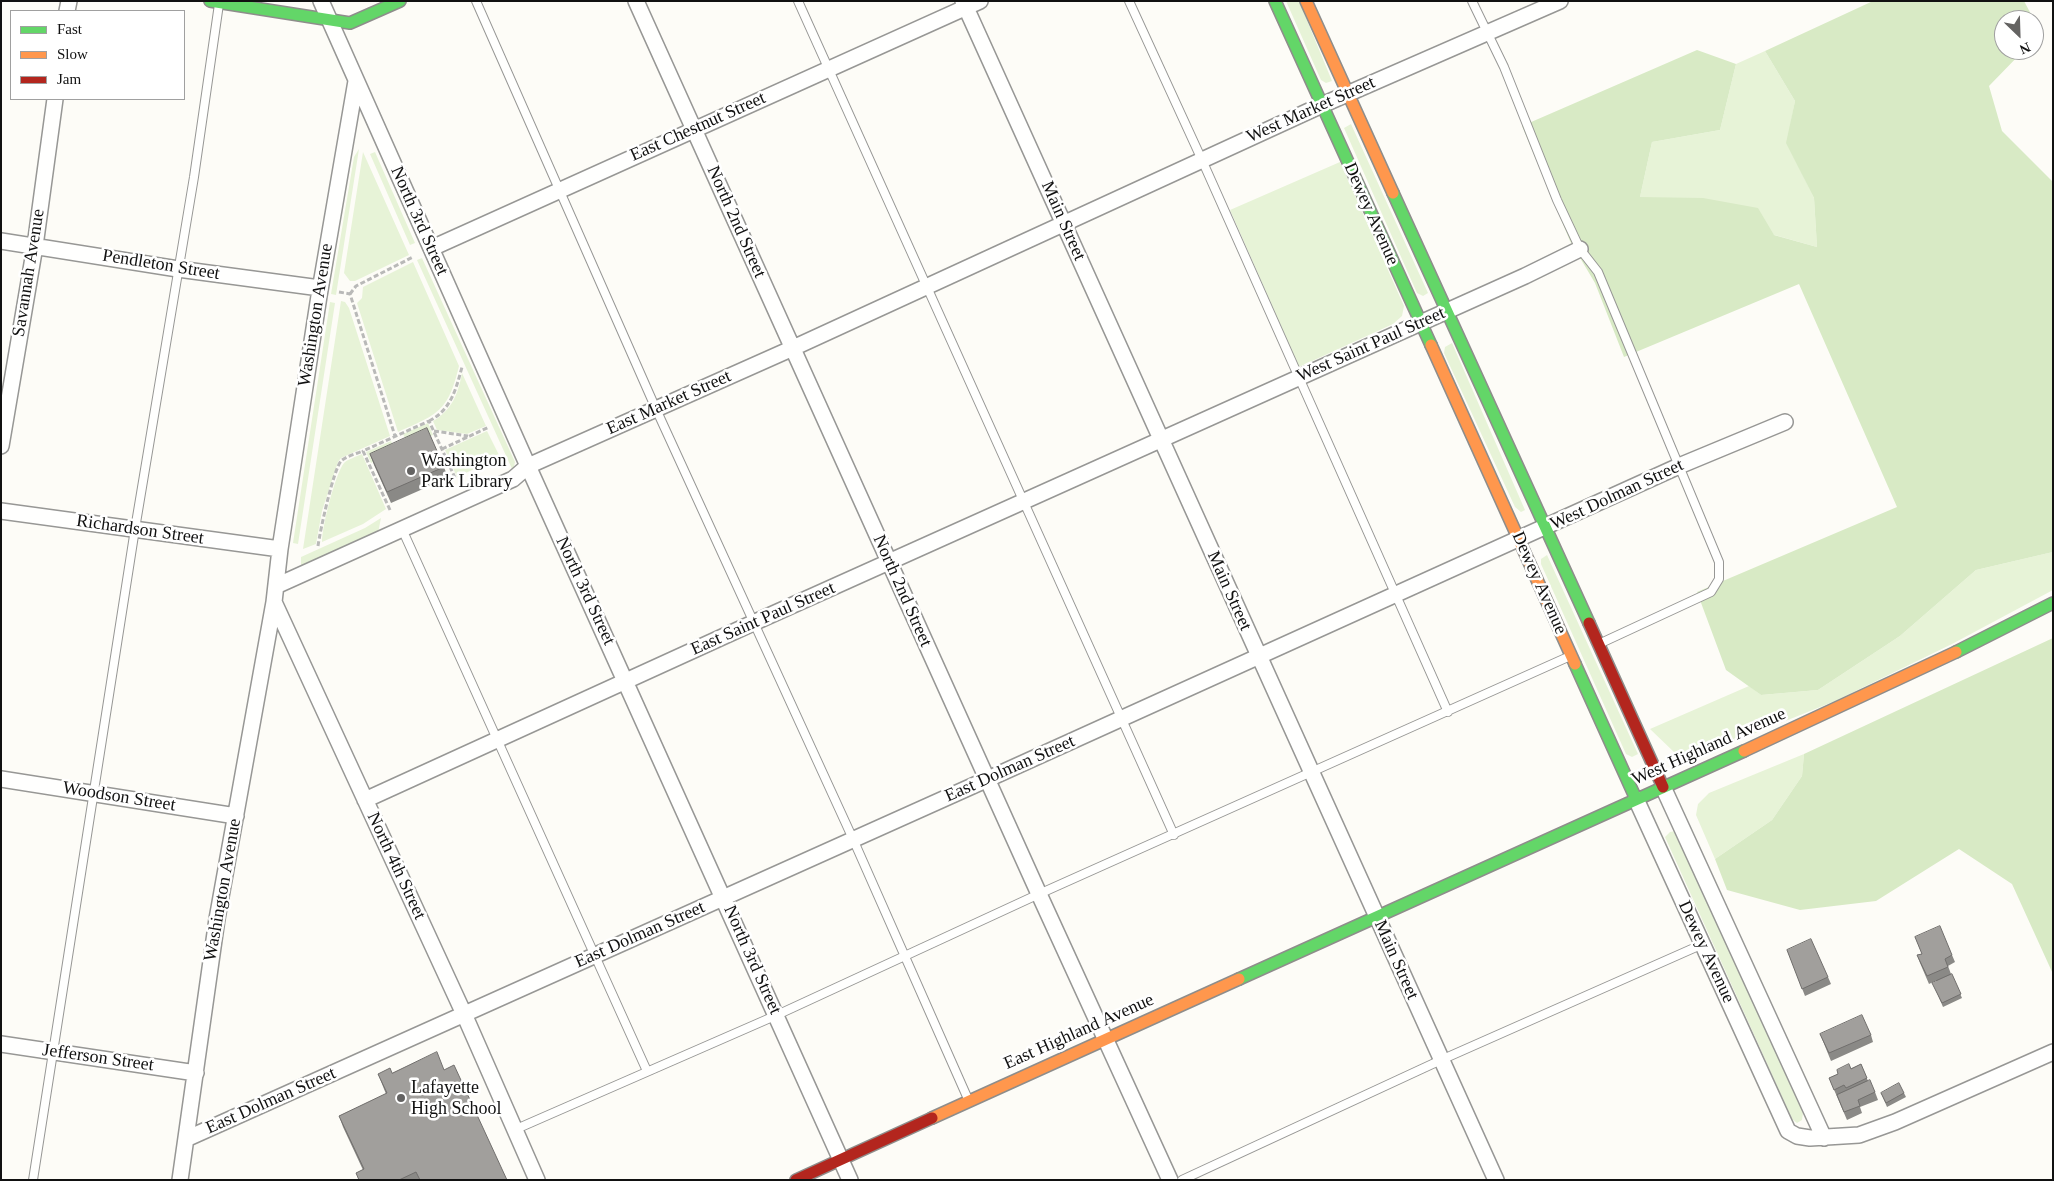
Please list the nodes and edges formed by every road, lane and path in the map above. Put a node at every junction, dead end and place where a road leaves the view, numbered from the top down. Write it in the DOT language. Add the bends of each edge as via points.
graph roads {
  1 [pos="321,1"];
  2 [pos="400,1"];
  3 [pos="476,1"];
  4 [pos="636,1"];
  5 [pos="798,1"];
  6 [pos="980,1"];
  7 [pos="1129,1"];
  8 [pos="1275,1"];
  9 [pos="1306,1"];
  10 [pos="1472,1"];
  11 [pos="1560,1"];
  12 [pos="214,2"];
  13 [pos="964,5"];
  14 [pos="330,22"];
  15 [pos="1487,33"];
  16 [pos="828,69"];
  17 [pos="356,81"];
  18 [pos="1348,93"];
  19 [pos="55,100"];
  20 [pos="1322,105"];
  21 [pos="694,129"];
  22 [pos="1202,160"];
  23 [pos="560,190"];
  24 [pos="1064,222"];
  25 [pos="1,240"];
  26 [pos="34,246"];
  27 [pos="432,248"];
  28 [pos="1580,249"];
  29 [pos="413,257"];
  30 [pos="178,269"];
  31 [pos="925,287"];
  32 [pos="320,288"];
  33 [pos="339,292"];
  34 [pos="350,294"];
  35 [pos="1446,311"];
  36 [pos="1420,322"];
  37 [pos="793,348"];
  38 [pos="462,366"];
  39 [pos="1298,377"];
  40 [pos="656,409"];
  41 [pos="429,421"];
  42 [pos="1785,422"];
  43 [pos="489,427"];
  44 [pos="434,431"];
  45 [pos="395,436"];
  46 [pos="469,436"];
  47 [pos="1161,440"];
  48 [pos="1,446"];
  49 [pos="442,449"];
  50 [pos="363,451"];
  51 [pos="528,466"];
  52 [pos="1679,466"];
  53 [pos="456,480"];
  54 [pos="1023,503"];
  55 [pos="390,510"];
  56 [pos="1,511"];
  57 [pos="1545,528"];
  58 [pos="135,529"];
  59 [pos="402,529"];
  60 [pos="1519,539"];
  61 [pos="318,546"];
  62 [pos="280,549"];
  63 [pos="889,562"];
  64 [pos="276,586"];
  65 [pos="1395,594"];
  66 [pos="274,602"];
  67 [pos="2053,603"];
  68 [pos="753,623"];
  69 [pos="1598,644"];
  70 [pos="1572,655"];
  71 [pos="1258,656"];
  72 [pos="626,680"];
  73 [pos="1448,712"];
  74 [pos="1121,719"];
  75 [pos="498,740"];
  76 [pos="1312,772"];
  77 [pos="1,778"];
  78 [pos="988,779"];
  79 [pos="1663,787"];
  80 [pos="94,794"];
  81 [pos="1636,799"];
  82 [pos="365,800"];
  83 [pos="236,816"];
  84 [pos="1174,835"];
  85 [pos="853,839"];
  86 [pos="1039,894"];
  87 [pos="724,897"];
  88 [pos="1377,918"];
  89 [pos="1704,944"];
  90 [pos="594,956"];
  91 [pos="904,956"];
  92 [pos="464,1014"];
  93 [pos="777,1015"];
  94 [pos="1106,1039"];
  95 [pos="1,1044"];
  96 [pos="53,1052"];
  97 [pos="2053,1052"];
  98 [pos="1441,1060"];
  99 [pos="647,1072"];
  100 [pos="196,1073"];
  101 [pos="969,1101"];
  102 [pos="514,1130"];
  103 [pos="1824,1138"];
  104 [pos="186,1139"];
  105 [pos="841,1159"];
  106 [pos="33,1180"];
  107 [pos="180,1180"];
  108 [pos="536,1180"];
  109 [pos="796,1180"];
  110 [pos="850,1180"];
  111 [pos="1170,1180"];
  112 [pos="1182,1180"];
  113 [pos="1496,1180"];
  1 -- 14 [label="street, North 3rd Street"];
  2 -- 14 [label="street" via="350,23"];
  3 -- 23 [label="lane"];
  4 -- 21 [label="street, North 2nd Street"];
  5 -- 16 [label="lane"];
  6 -- 13 [label="street, East Chestnut Street"];
  7 -- 22 [label="lane"];
  8 -- 20 [label="street, Dewey Avenue"];
  9 -- 18 [label="street, Dewey Avenue"];
  10 -- 15 [label="lane"];
  11 -- 15 [label="street, West Market Street"];
  12 -- 14 [label="street"];
  12 -- 30 [label="lane" via="194,177"];
  13 -- 16 [label="street, East Chestnut Street"];
  13 -- 24 [label="street, Main Street"];
  14 -- 17 [label="street, North 3rd Street"];
  15 -- 18 [label="street, West Market Street"];
  15 -- 28 [label="lane"];
  16 -- 21 [label="street, East Chestnut Street"];
  16 -- 31 [label="lane"];
  17 -- 27 [label="street, North 3rd Street"];
  17 -- 32 [label="street, Washington Avenue"];
  18 -- 20 [label="street, West Market Street"];
  18 -- 35 [label="street, Dewey Avenue"];
  19 -- 26 [label="street, Savannah Avenue"];
  20 -- 22 [label="street, West Market Street"];
  20 -- 36 [label="street, Dewey Avenue"];
  21 -- 23 [label="street, East Chestnut Street"];
  21 -- 37 [label="street, North 2nd Street"];
  22 -- 24 [label="street, West Market Street"];
  22 -- 39 [label="lane"];
  23 -- 27 [label="street, East Chestnut Street"];
  23 -- 40 [label="lane"];
  24 -- 31 [label="street, East Market Street"];
  24 -- 47 [label="street, Main Street"];
  25 -- 26 [label="street, Pendleton Street"];
  26 -- 30 [label="street, Pendleton Street"];
  26 -- 48 [label="street, Savannah Avenue"];
  27 -- 51 [label="street, North 3rd Street"];
  28 -- 35 [label="street, West Saint Paul Street"];
  28 -- 52 [label="lane" via="1598,272"];
  29 -- 34 [label="path" via="356,286"];
  30 -- 32 [label="street, Pendleton Street"];
  30 -- 58 [label="lane"];
  31 -- 37 [label="street, East Market Street"];
  31 -- 54 [label="lane"];
  32 -- 62 [label="street, Washington Avenue"];
  33 -- 34 [label="path"];
  34 -- 45 [label="path"];
  35 -- 36 [label="street, West Saint Paul Street"];
  35 -- 57 [label="street, Dewey Avenue"];
  36 -- 39 [label="street, West Saint Paul Street"];
  36 -- 60 [label="street, Dewey Avenue"];
  37 -- 40 [label="street, East Market Street"];
  37 -- 63 [label="street, North 2nd Street"];
  38 -- 41 [label="path" via="453,397 441,414"];
  39 -- 47 [label="street, West Saint Paul Street"];
  39 -- 65 [label="lane"];
  40 -- 51 [label="street, East Market Street"];
  40 -- 68 [label="lane"];
  41 -- 44 [label="path"];
  41 -- 45 [label="path"];
  42 -- 52 [label="street, West Dolman Street"];
  43 -- 46 [label="path"];
  44 -- 46 [label="path"];
  44 -- 49 [label="path"];
  45 -- 50 [label="path"];
  46 -- 49 [label="path"];
  47 -- 54 [label="street, East Saint Paul Street"];
  47 -- 71 [label="street, Main Street"];
  49 -- 53 [label="path"];
  50 -- 55 [label="path"];
  50 -- 61 [label="path" via="344,459 338,467"];
  51 -- 59 [label="street, East Market Street" via="513,479"];
  51 -- 72 [label="street, North 3rd Street"];
  52 -- 57 [label="street, West Dolman Street"];
  52 -- 69 [label="lane" via="1719,562 1720,580 1712,592"];
  54 -- 63 [label="street, East Saint Paul Street"];
  54 -- 74 [label="lane"];
  56 -- 58 [label="street, Richardson Street"];
  57 -- 60 [label="street, West Dolman Street"];
  57 -- 69 [label="street, Dewey Avenue"];
  58 -- 62 [label="street, Richardson Street"];
  58 -- 80 [label="lane"];
  59 -- 64 [label="street, East Market Street"];
  59 -- 75 [label="lane"];
  60 -- 65 [label="street, West Dolman Street"];
  60 -- 70 [label="street, Dewey Avenue"];
  62 -- 64 [label="street"];
  63 -- 68 [label="street, East Saint Paul Street"];
  63 -- 78 [label="street, North 2nd Street"];
  64 -- 66 [label="street"];
  65 -- 71 [label="street, West Dolman Street"];
  65 -- 73 [label="lane"];
  66 -- 82 [label="street, North 4th Street"];
  66 -- 83 [label="street, Washington Avenue"];
  67 -- 79 [label="street, West Highland Avenue" via="1933,664"];
  68 -- 72 [label="street, East Saint Paul Street"];
  68 -- 85 [label="lane"];
  69 -- 79 [label="street, Dewey Avenue"];
  70 -- 73 [label="lane"];
  70 -- 81 [label="street, Dewey Avenue"];
  71 -- 74 [label="street, East Dolman Street"];
  71 -- 76 [label="street, Main Street"];
  72 -- 75 [label="street, East Saint Paul Street"];
  72 -- 87 [label="street, North 3rd Street"];
  73 -- 76 [label="lane"];
  74 -- 78 [label="street, East Dolman Street"];
  74 -- 84 [label="lane"];
  75 -- 82 [label="street, East Saint Paul Street"];
  75 -- 90 [label="lane"];
  76 -- 84 [label="lane"];
  76 -- 88 [label="street, Main Street"];
  77 -- 80 [label="street, Woodson Street"];
  78 -- 85 [label="street, East Dolman Street"];
  78 -- 86 [label="street, North 2nd Street"];
  79 -- 81 [label="street, West Highland Avenue"];
  79 -- 103 [label="street, Dewey Avenue"];
  80 -- 83 [label="street, Woodson Street"];
  80 -- 96 [label="lane"];
  81 -- 88 [label="street, West Highland Avenue"];
  81 -- 89 [label="street, Dewey Avenue"];
  82 -- 92 [label="street, North 4th Street"];
  83 -- 100 [label="street, Washington Avenue" via="217,918"];
  84 -- 86 [label="lane"];
  85 -- 87 [label="street, East Dolman Street"];
  85 -- 91 [label="lane"];
  86 -- 91 [label="lane"];
  86 -- 94 [label="street, North 2nd Street"];
  87 -- 90 [label="street, East Dolman Street"];
  87 -- 93 [label="street, North 3rd Street"];
  88 -- 94 [label="street, East Highland Avenue"];
  88 -- 98 [label="street, Main Street"];
  89 -- 98 [label="lane"];
  89 -- 103 [label="street, Dewey Avenue" via="1788,1131 1797,1136"];
  90 -- 92 [label="street, East Dolman Street"];
  90 -- 99 [label="lane"];
  91 -- 93 [label="lane"];
  91 -- 101 [label="lane"];
  92 -- 102 [label="street, North 4th Street"];
  92 -- 104 [label="street, East Dolman Street"];
  93 -- 99 [label="lane"];
  93 -- 105 [label="street, North 3rd Street"];
  94 -- 101 [label="street, East Highland Avenue"];
  94 -- 111 [label="street, North 2nd Street"];
  95 -- 96 [label="street, Jefferson Street"];
  96 -- 100 [label="street, Jefferson Street"];
  96 -- 106 [label="lane"];
  97 -- 103 [label="street, Dewey Avenue" via="1895,1122 1859,1134"];
  98 -- 112 [label="lane"];
  98 -- 113 [label="street, Main Street"];
  99 -- 102 [label="lane"];
  100 -- 104 [label="street, Washington Avenue"];
  101 -- 105 [label="street, East Highland Avenue"];
  102 -- 108 [label="street, North 4th Street"];
  104 -- 107 [label="street, Washington Avenue"];
  105 -- 109 [label="street, East Highland Avenue"];
  105 -- 110 [label="street, North 3rd Street"];
}
